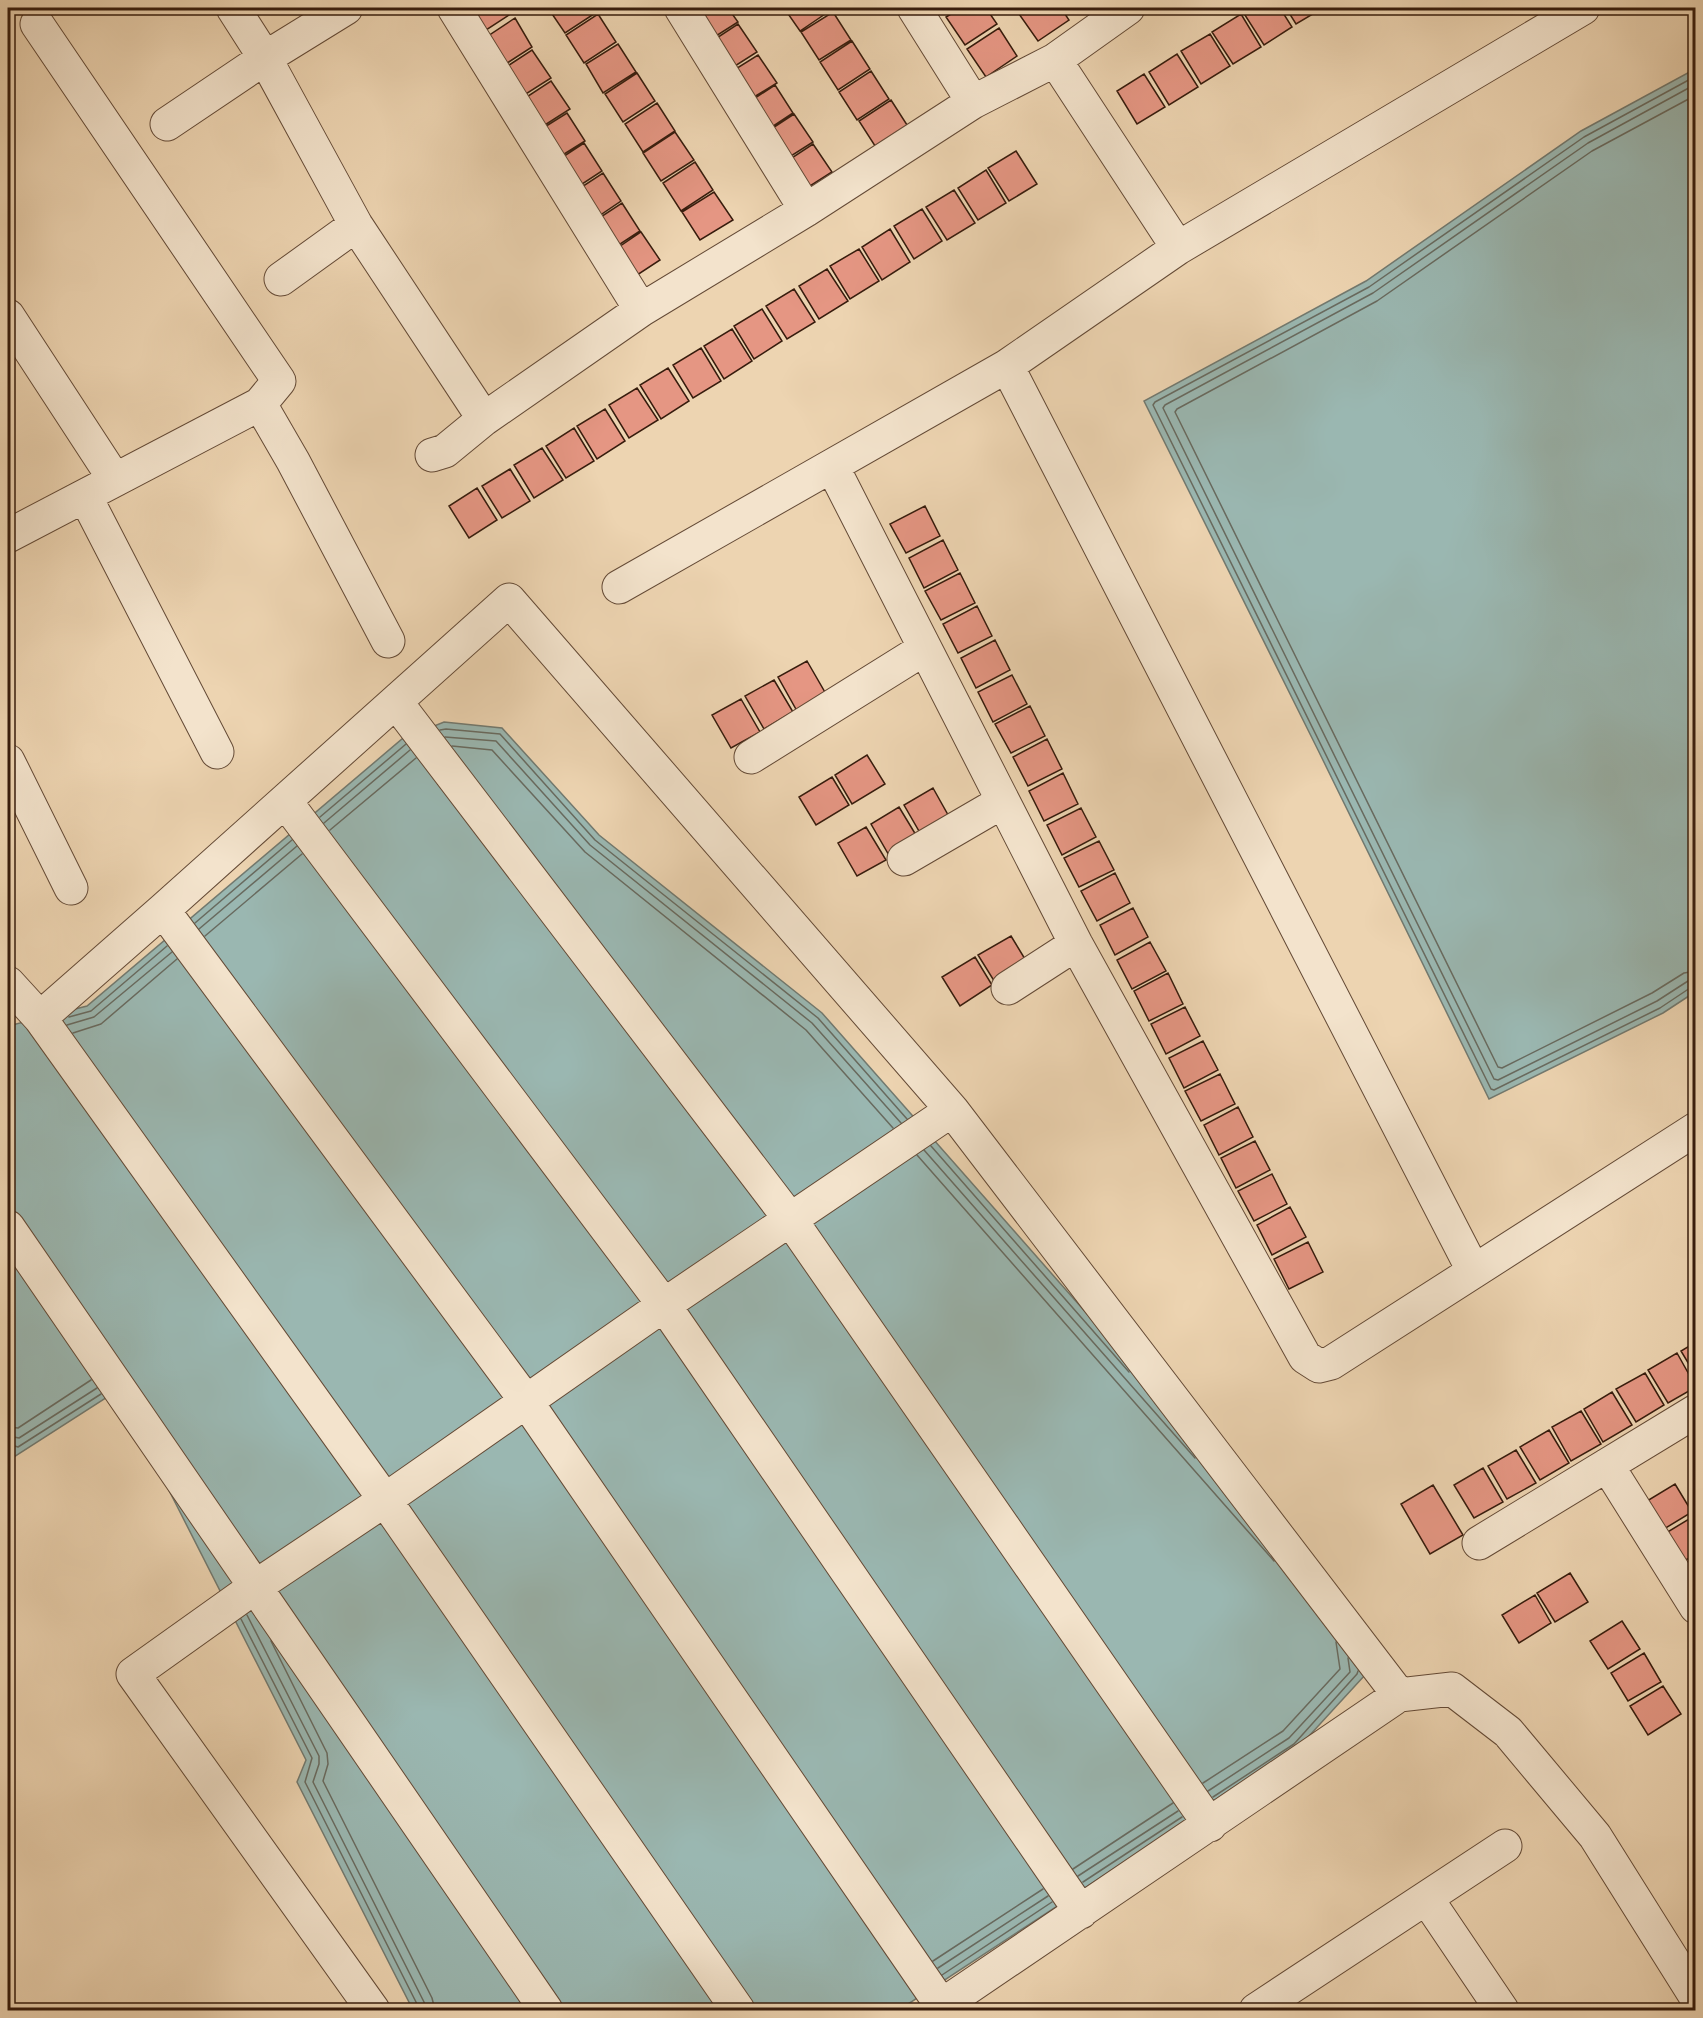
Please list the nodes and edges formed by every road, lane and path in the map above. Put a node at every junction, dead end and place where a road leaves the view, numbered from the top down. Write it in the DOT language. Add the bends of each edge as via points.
graph roads {
  1 [pos="233,8"];
  2 [pos="346,8"];
  3 [pos="454,8"];
  4 [pos="681,8"];
  5 [pos="914,8"];
  6 [pos="1128,8"];
  7 [pos="1583,8"];
  8 [pos="37,24"];
  9 [pos="266,58"];
  10 [pos="1055,60"];
  11 [pos="973,102"];
  12 [pos="167,124"];
  13 [pos="806,210"];
  14 [pos="356,225"];
  15 [pos="1178,248"];
  16 [pos="281,279"];
  17 [pos="640,310"];
  18 [pos="8,316"];
  19 [pos="1007,366"];
  20 [pos="260,404"];
  21 [pos="484,419"];
  22 [pos="432,455"];
  23 [pos="832,466"];
  24 [pos="115,480"];
  25 [pos="85,496"];
  26 [pos="8,536"];
  27 [pos="619,587"];
  28 [pos="388,641"];
  29 [pos="924,649"];
  30 [pos="396,702"];
  31 [pos="217,752"];
  32 [pos="751,757"];
  33 [pos="8,761"];
  34 [pos="285,801"];
  35 [pos="1002,802"];
  36 [pos="904,860"];
  37 [pos="71,888"];
  38 [pos="164,910"];
  39 [pos="1076,944"];
  40 [pos="8,983"];
  41 [pos="1008,988"];
  42 [pos="40,1018"];
  43 [pos="952,1110"];
  44 [pos="1695,1129"];
  45 [pos="790,1218"];
  46 [pos="8,1227"];
  47 [pos="1473,1270"];
  48 [pos="664,1305"];
  49 [pos="526,1401"];
  50 [pos="1695,1411"];
  51 [pos="1607,1465"];
  52 [pos="385,1500"];
  53 [pos="1479,1543"];
  54 [pos="255,1587"];
  55 [pos="1695,1607"];
  56 [pos="1399,1695"];
  57 [pos="1210,1825"];
  58 [pos="1505,1846"];
  59 [pos="1426,1899"];
  60 [pos="1081,1912"];
  61 [pos="1695,1997"];
  62 [pos="939,2008"];
  63 [pos="373,2010"];
  64 [pos="546,2010"];
  65 [pos="738,2010"];
  66 [pos="1257,2010"];
  67 [pos="1502,2010"];
  1 -- 9 [label="street"];
  2 -- 9 [label="street"];
  3 -- 17 [label="street"];
  4 -- 13 [label="street"];
  5 -- 11 [label="street"];
  6 -- 10 [label="street"];
  7 -- 15 [label="street"];
  8 -- 20 [label="street" via="279,381"];
  9 -- 12 [label="street"];
  9 -- 14 [label="street"];
  10 -- 11 [label="street"];
  10 -- 15 [label="street"];
  11 -- 13 [label="street"];
  13 -- 17 [label="street"];
  14 -- 16 [label="street"];
  14 -- 21 [label="street"];
  15 -- 19 [label="street"];
  17 -- 21 [label="street"];
  18 -- 24 [label="street"];
  19 -- 23 [label="street"];
  19 -- 47 [label="street"];
  20 -- 24 [label="street"];
  20 -- 28 [label="street"];
  21 -- 22 [label="street" via="445,452"];
  23 -- 27 [label="street"];
  23 -- 29 [label="street"];
  24 -- 25 [label="street"];
  25 -- 26 [label="street"];
  25 -- 31 [label="street"];
  29 -- 32 [label="street"];
  29 -- 35 [label="street"];
  30 -- 34 [label="street"];
  30 -- 43 [label="street" via="509,600"];
  30 -- 45 [label="street"];
  33 -- 37 [label="street"];
  34 -- 38 [label="street"];
  34 -- 48 [label="street"];
  35 -- 36 [label="street"];
  35 -- 39 [label="street"];
  38 -- 42 [label="street"];
  38 -- 49 [label="street"];
  39 -- 41 [label="street"];
  39 -- 47 [label="street" via="1305,1357 1319,1366 1331,1363"];
  40 -- 42 [label="street"];
  42 -- 52 [label="street"];
  43 -- 45 [label="street"];
  43 -- 56 [label="street"];
  44 -- 47 [label="street"];
  45 -- 48 [label="street"];
  45 -- 57 [label="street"];
  46 -- 54 [label="street"];
  48 -- 49 [label="street"];
  48 -- 60 [label="street"];
  49 -- 52 [label="street"];
  49 -- 62 [label="street"];
  50 -- 51 [label="street"];
  51 -- 53 [label="street"];
  51 -- 55 [label="street"];
  52 -- 54 [label="street"];
  52 -- 65 [label="street"];
  54 -- 63 [label="street" via="133,1674"];
  54 -- 64 [label="street"];
  56 -- 57 [label="street"];
  56 -- 61 [label="street" via="1452,1689 1508,1731 1594,1836"];
  57 -- 60 [label="street"];
  58 -- 59 [label="street"];
  59 -- 66 [label="street"];
  59 -- 67 [label="street"];
  60 -- 62 [label="street"];
}
